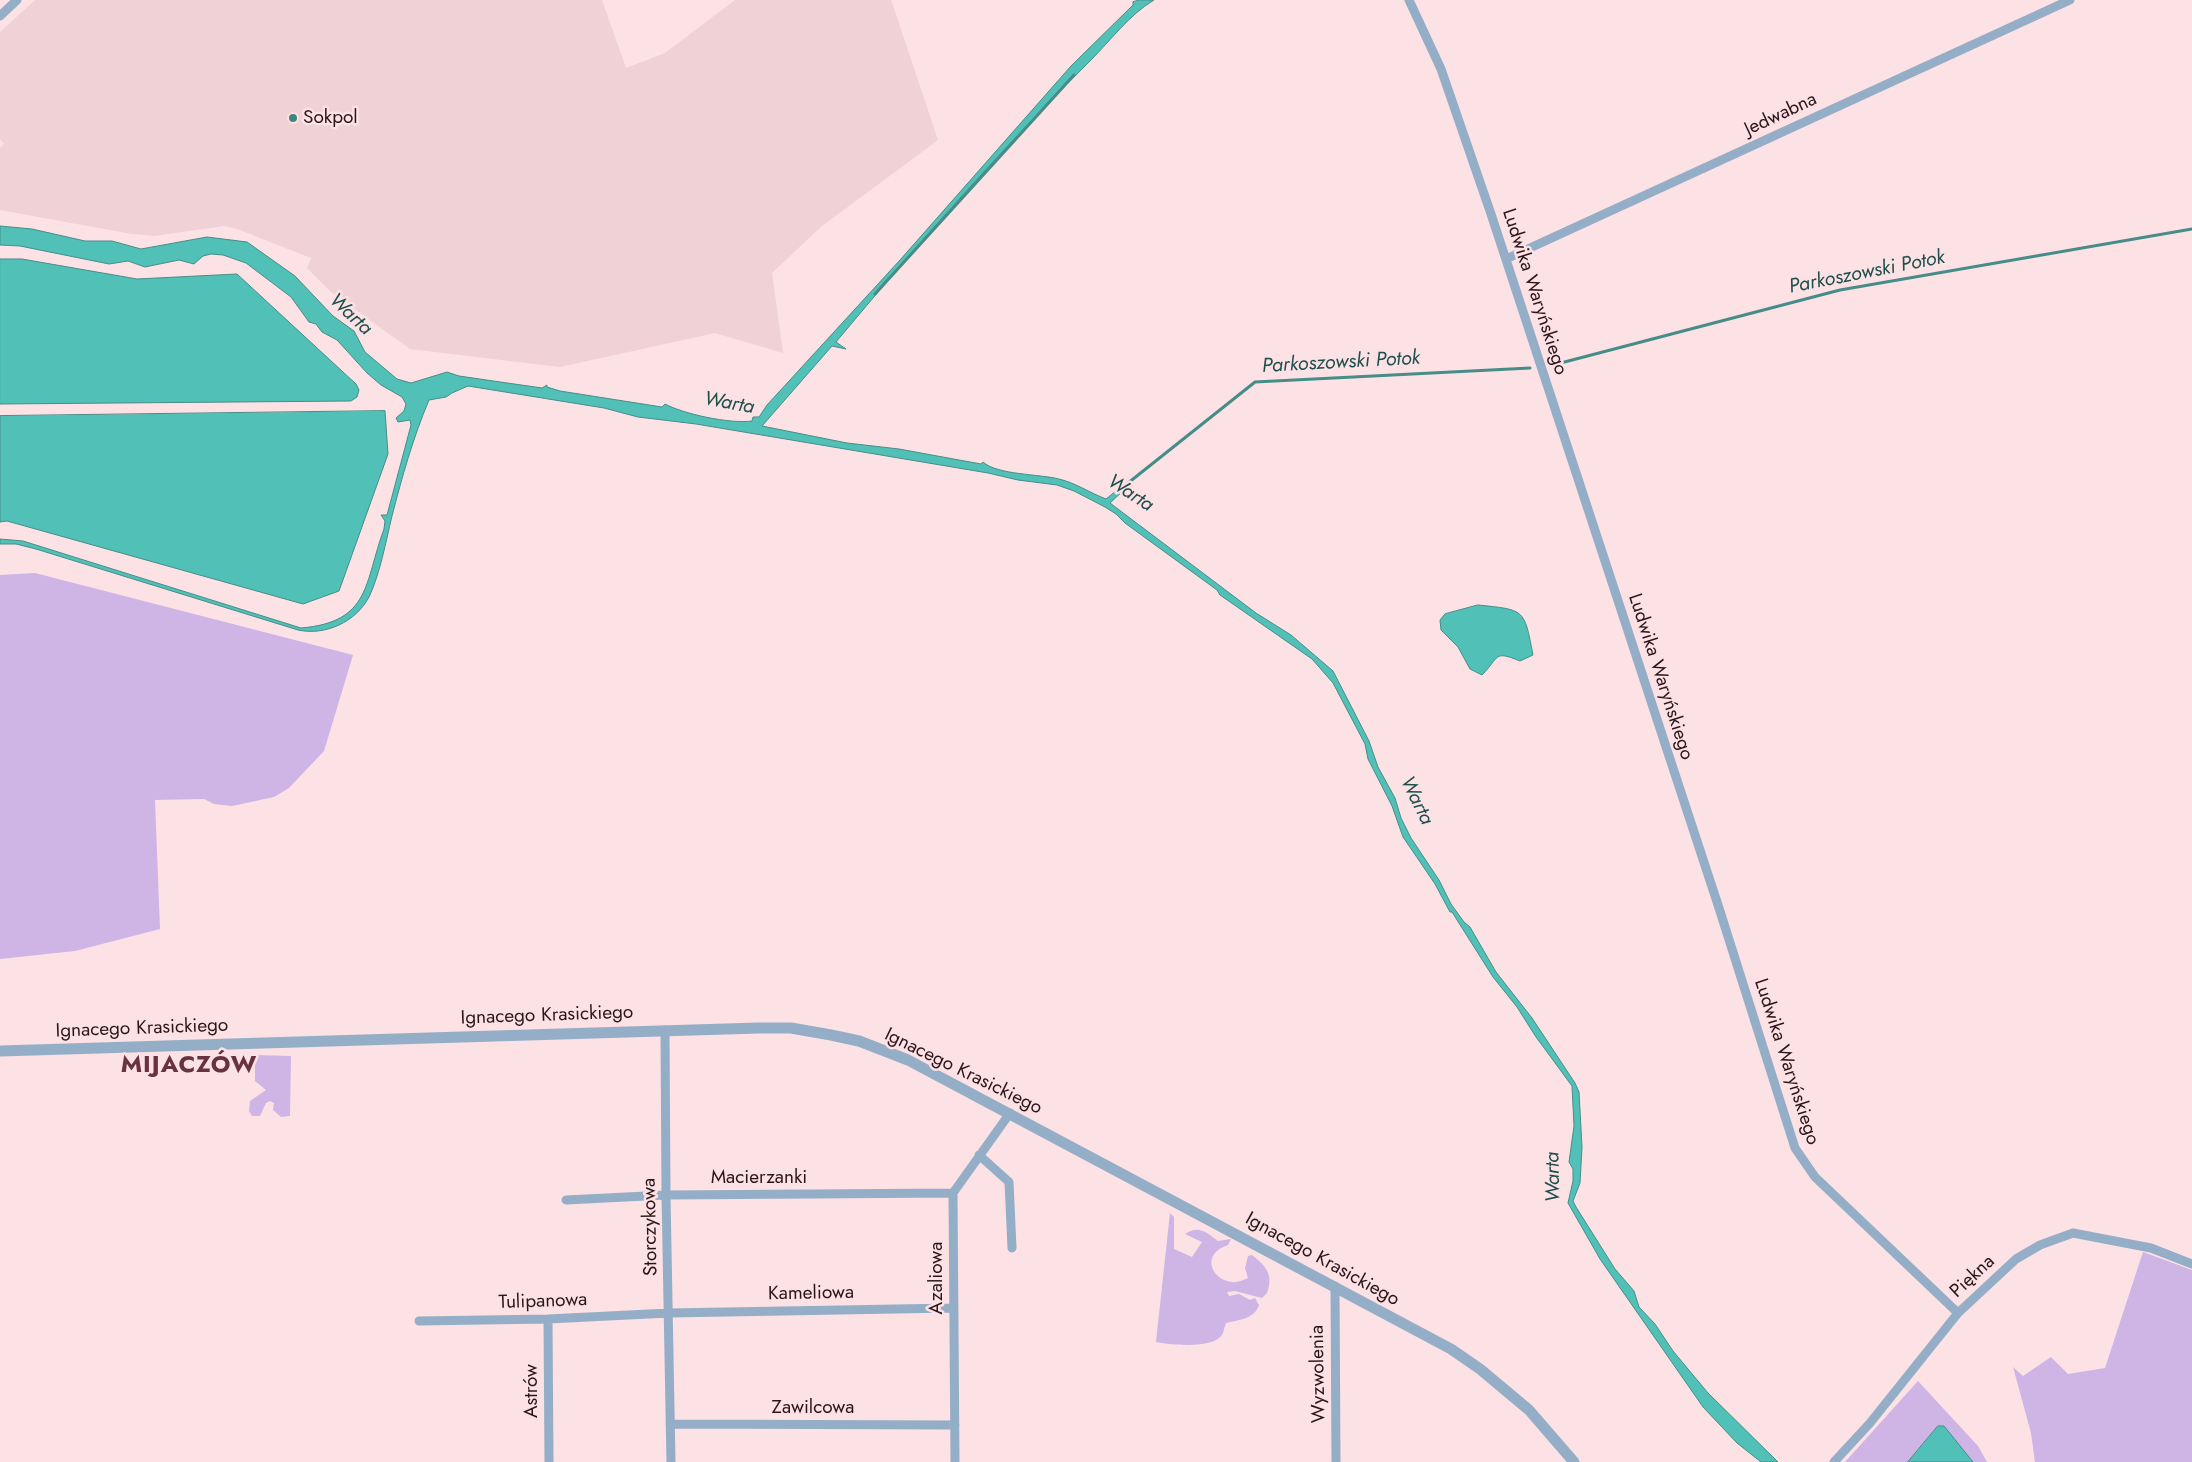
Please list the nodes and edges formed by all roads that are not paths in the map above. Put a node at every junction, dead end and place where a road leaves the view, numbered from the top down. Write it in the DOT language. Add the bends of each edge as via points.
graph roads {
  1 [pos="17,0"];
  2 [pos="1409,0"];
  3 [pos="2070,0"];
  4 [pos="0,16"];
  5 [pos="1506,259"];
  6 [pos="665,1030"];
  7 [pos="0,1051"];
  8 [pos="1010,1113"];
  9 [pos="979,1155"];
  10 [pos="953,1192"];
  11 [pos="666,1195"];
  12 [pos="566,1200"];
  13 [pos="1012,1248"];
  14 [pos="2192,1264"];
  15 [pos="1335,1286"];
  16 [pos="953,1308"];
  17 [pos="669,1312"];
  18 [pos="1958,1313"];
  19 [pos="548,1319"];
  20 [pos="419,1321"];
  21 [pos="670,1424"];
  22 [pos="955,1425"];
  23 [pos="548,1462"];
  24 [pos="671,1462"];
  25 [pos="955,1462"];
  26 [pos="1336,1462"];
  27 [pos="1574,1462"];
  28 [pos="1834,1462"];
  1 -- 4 [label="street"];
  2 -- 5 [label="street, Ludwika Waryńskiego" via="1441,69"];
  3 -- 5 [label="street, Jedwabna"];
  5 -- 18 [label="street, Ludwika Waryńskiego" via="1795,1148 1815,1177"];
  6 -- 7 [label="street, Ignacego Krasickiego"];
  6 -- 8 [label="street, Ignacego Krasickiego" via="790,1028 850,1039 908,1060"];
  6 -- 11 [label="street, Storczykowa"];
  8 -- 9 [label="street"];
  8 -- 15 [label="street, Ignacego Krasickiego"];
  9 -- 10 [label="street"];
  9 -- 13 [label="street" via="1010,1182"];
  10 -- 11 [label="street, Macierzanki"];
  10 -- 16 [label="street, Azaliowa"];
  11 -- 12 [label="street, Macierzanki"];
  11 -- 17 [label="street, Storczykowa"];
  14 -- 18 [label="street, Piękna" via="2150,1248 2073,1233 2040,1245 2016,1259"];
  15 -- 26 [label="street, Wyzwolenia"];
  15 -- 27 [label="street, Ignacego Krasickiego" via="1451,1349 1480,1369 1530,1410"];
  16 -- 17 [label="street, Kameliowa"];
  16 -- 22 [label="street, Azaliowa"];
  17 -- 19 [label="street, Tulipanowa"];
  17 -- 21 [label="street, Storczykowa"];
  18 -- 28 [label="street, Piękna" via="1870,1423"];
  19 -- 20 [label="street, Tulipanowa"];
  19 -- 23 [label="street, Astrów"];
  21 -- 22 [label="street, Zawilcowa"];
  21 -- 24 [label="street, Storczykowa"];
  22 -- 25 [label="street, Azaliowa"];
}
